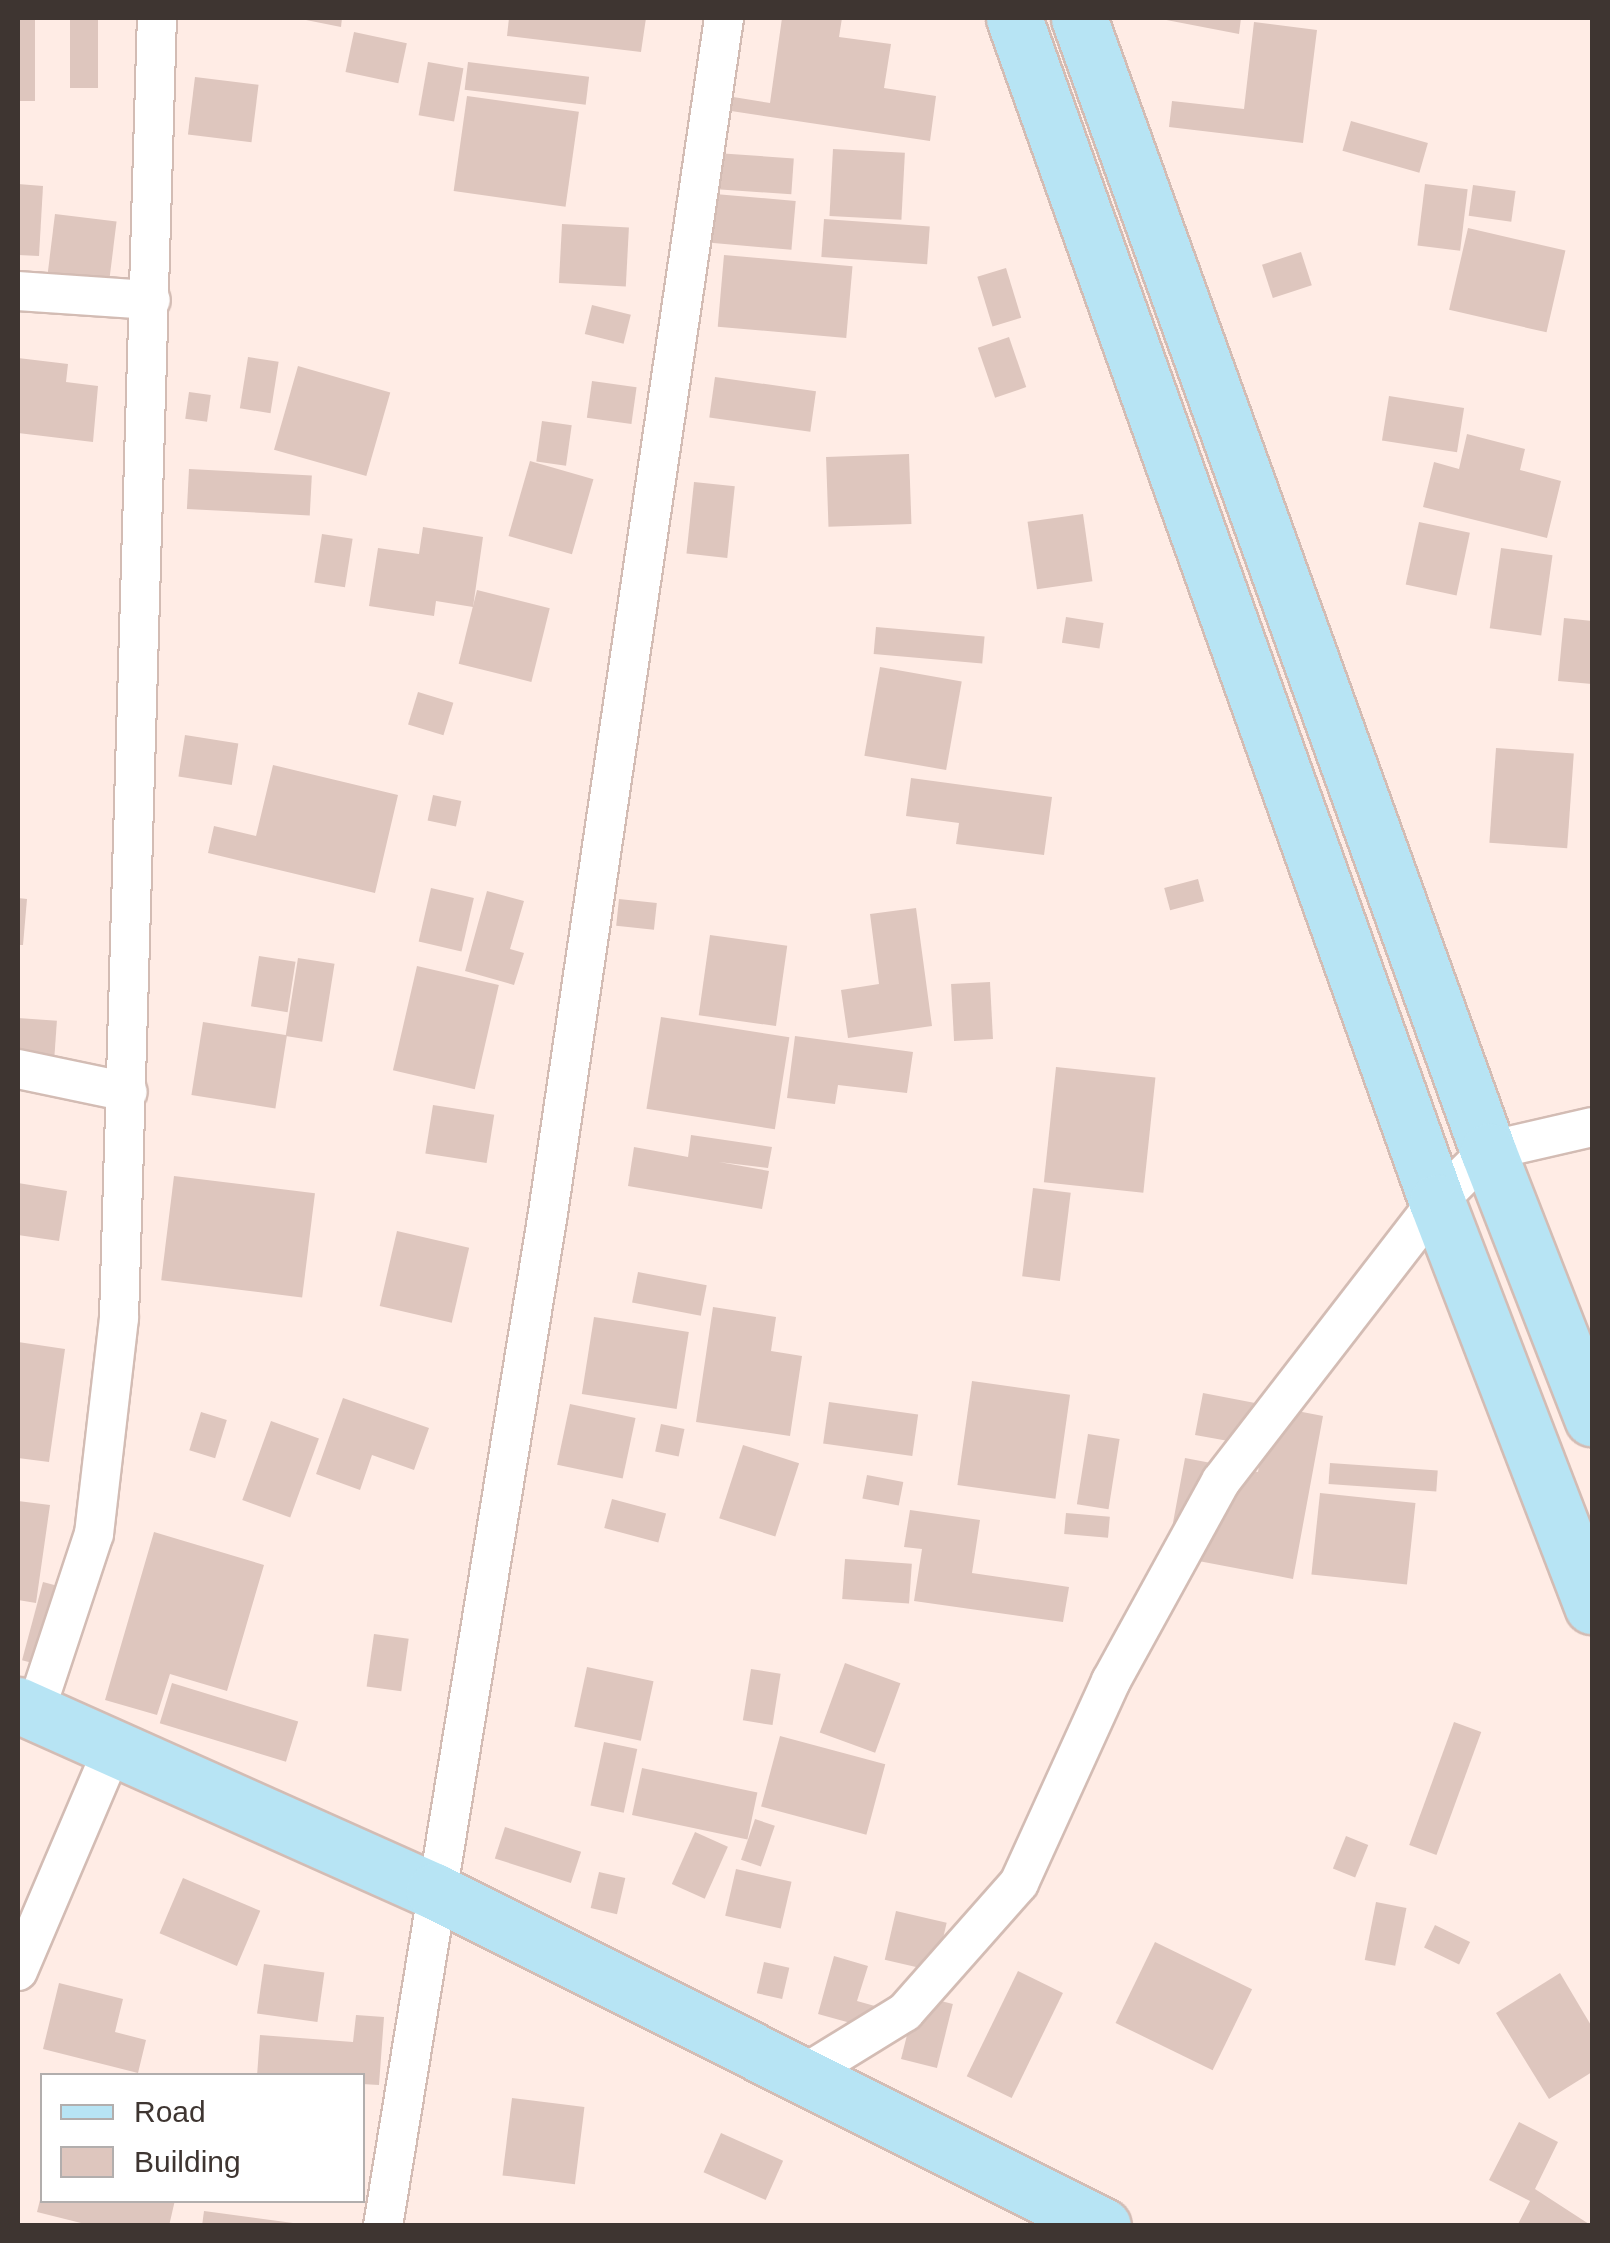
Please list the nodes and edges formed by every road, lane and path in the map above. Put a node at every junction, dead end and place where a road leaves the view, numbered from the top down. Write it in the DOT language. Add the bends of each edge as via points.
graph roads {
  1 [pos="157,18"];
  2 [pos="724,18"];
  3 [pos="1014,18"];
  4 [pos="1079,18"];
  5 [pos="18,291"];
  6 [pos="151,300"];
  7 [pos="18,1069"];
  8 [pos="128,1092"];
  9 [pos="1592,1128"];
  10 [pos="1488,1151"];
  11 [pos="1437,1202"];
  12 [pos="1592,1418"];
  13 [pos="1592,1606"];
  14 [pos="26,1709"];
  15 [pos="113,1748"];
  16 [pos="434,1891"];
  17 [pos="18,1971"];
  18 [pos="801,2076"];
  19 [pos="383,2226"];
  20 [pos="1103,2226"];
  1 -- 6 [label="street"];
  2 -- 16 [label="street" via="548,1213"];
  3 -- 11 [label="main road"];
  4 -- 10 [label="main road"];
  5 -- 6 [label="street"];
  6 -- 8 [label="street"];
  7 -- 8 [label="street"];
  8 -- 14 [label="street" via="119,1318 94,1534"];
  9 -- 10 [label="street"];
  10 -- 11 [label="street"];
  10 -- 12 [label="main road"];
  11 -- 13 [label="main road"];
  11 -- 18 [label="street" via="1221,1482 1111,1682 1019,1883 906,2012"];
  14 -- 15 [label="main road"];
  15 -- 16 [label="main road"];
  15 -- 17 [label="street"];
  16 -- 18 [label="main road"];
  16 -- 19 [label="street"];
  18 -- 20 [label="main road"];
}
